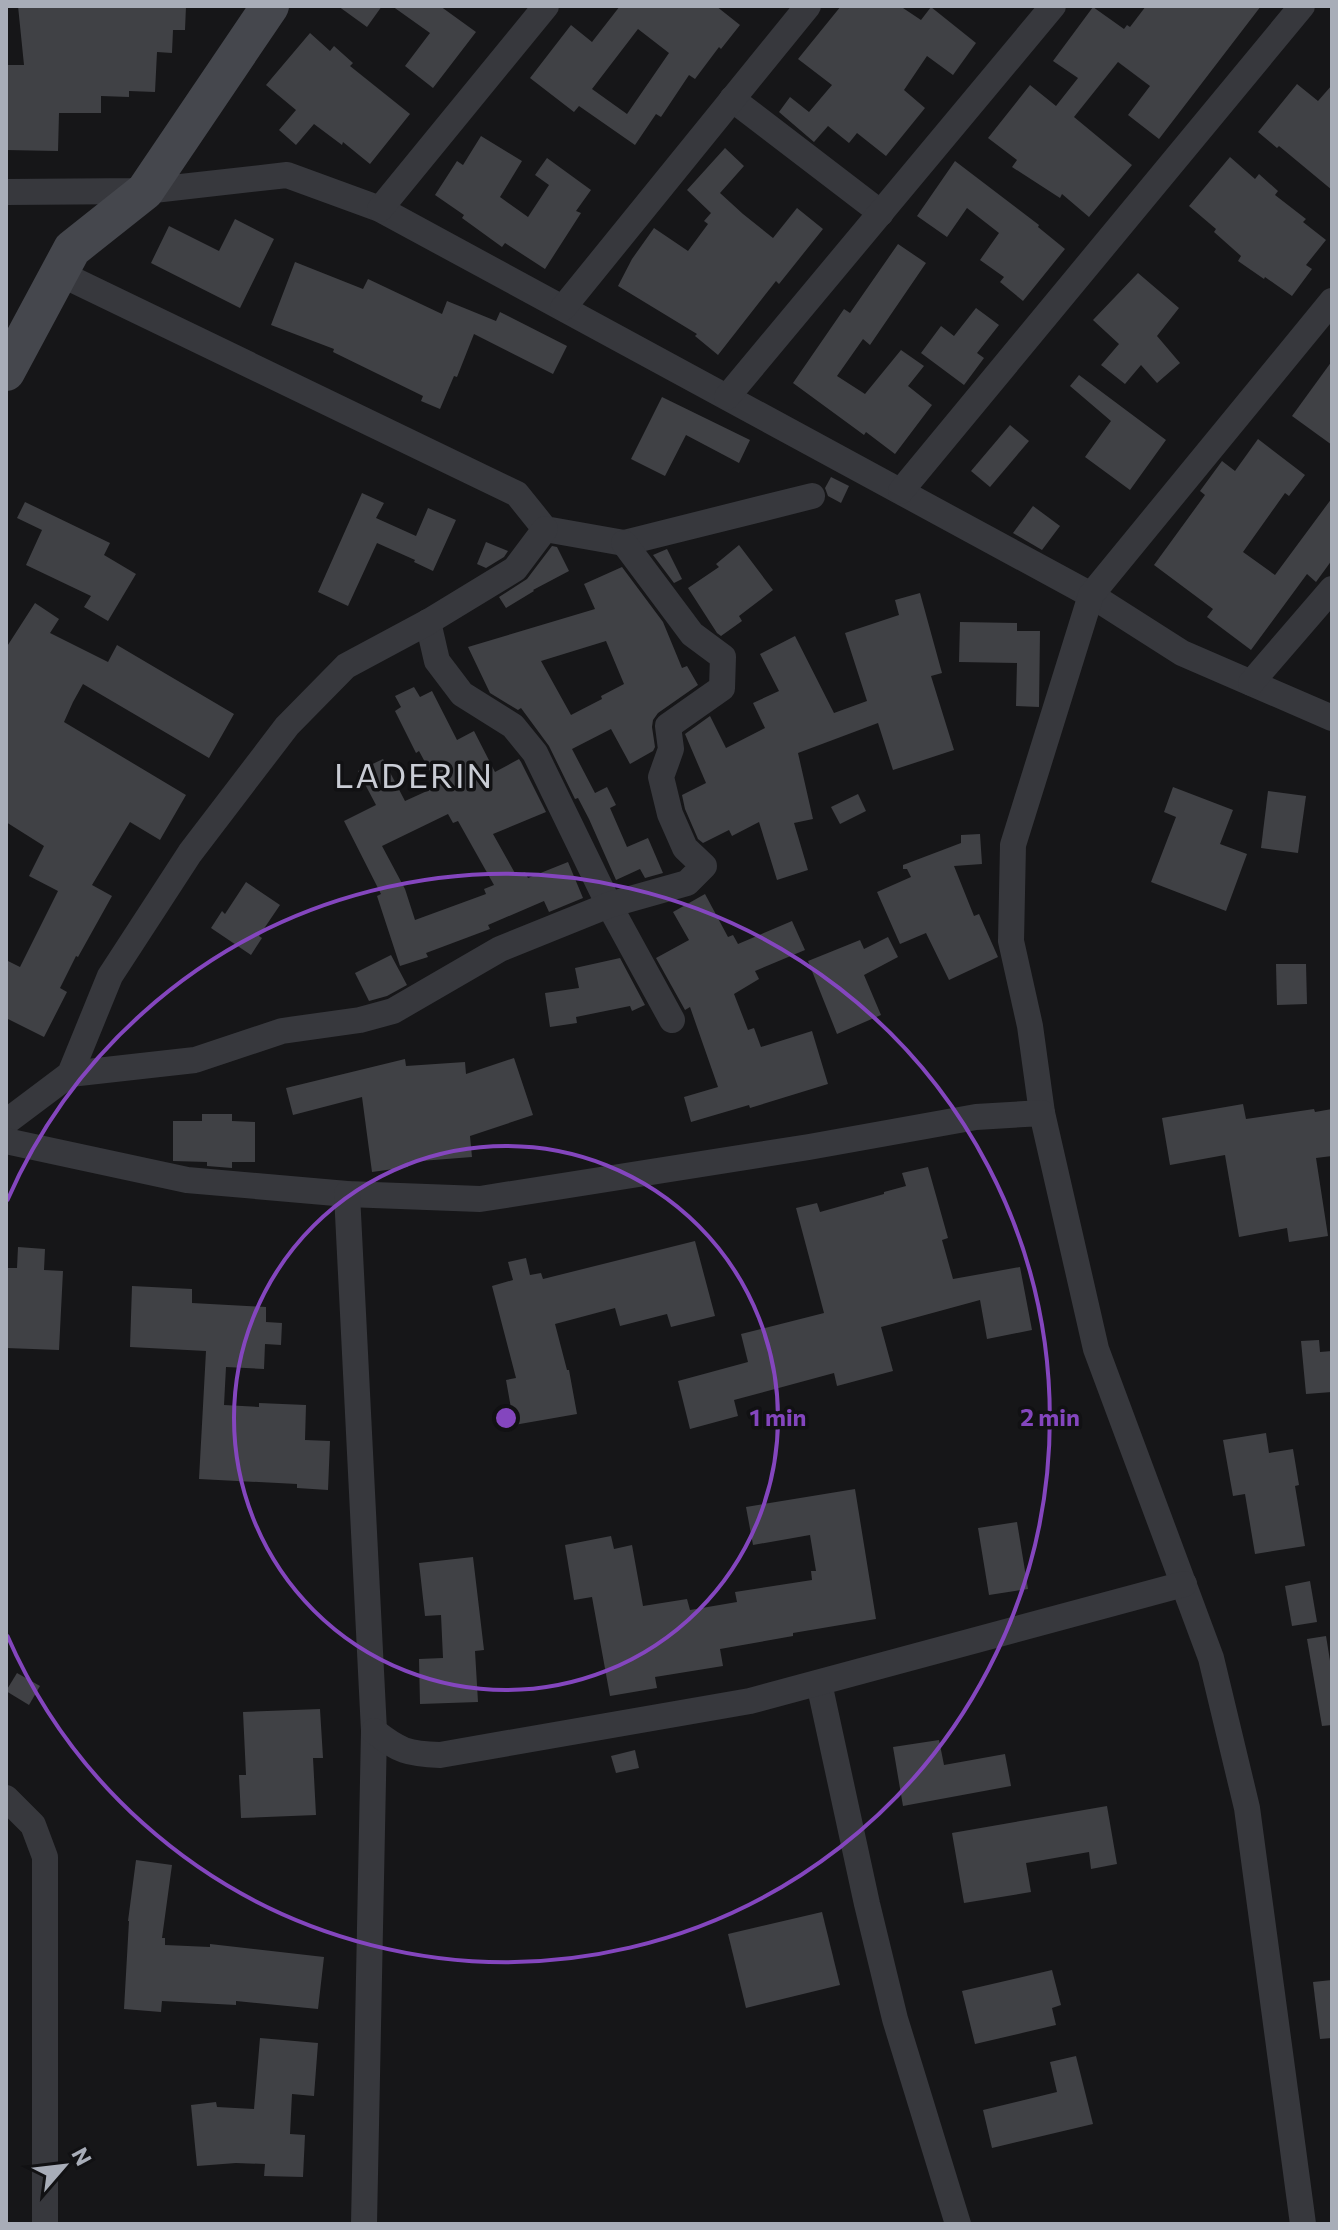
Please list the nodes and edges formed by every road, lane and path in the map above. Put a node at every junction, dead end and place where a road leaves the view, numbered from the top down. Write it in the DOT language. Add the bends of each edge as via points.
graph roads {
  1 [pos="270,6"];
  2 [pos="546,6"];
  3 [pos="808,6"];
  4 [pos="1053,6"];
  5 [pos="1302,6"];
  6 [pos="732,99"];
  7 [pos="145,191"];
  8 [pos="6,192"];
  9 [pos="380,209"];
  10 [pos="881,213"];
  11 [pos="59,273"];
  12 [pos="1332,301"];
  13 [pos="563,308"];
  14 [pos="6,372"];
  15 [pos="727,397"];
  16 [pos="901,491"];
  17 [pos="812,496"];
  18 [pos="545,529"];
  19 [pos="624,543"];
  20 [pos="1332,589"];
  21 [pos="1091,595"];
  22 [pos="428,622"];
  23 [pos="1251,683"];
  24 [pos="1332,718"];
  25 [pos="609,905"];
  26 [pos="672,1020"];
  27 [pos="70,1074"];
  28 [pos="1042,1113"];
  29 [pos="6,1122"];
  30 [pos="6,1141"];
  31 [pos="347,1194"];
  32 [pos="1184,1584"];
  33 [pos="819,1683"];
  34 [pos="374,1731"];
  35 [pos="6,1798"];
  36 [pos="45,2224"];
  37 [pos="364,2224"];
  38 [pos="958,2224"];
  39 [pos="1303,2224"];
  1 -- 7 [label="street"];
  2 -- 9 [label="street"];
  3 -- 6 [label="street"];
  4 -- 10 [label="street"];
  5 -- 16 [label="street"];
  6 -- 10 [label="street"];
  6 -- 13 [label="street"];
  7 -- 8 [label="street"];
  7 -- 9 [label="street" via="287,175"];
  7 -- 11 [label="street" via="72,249"];
  9 -- 13 [label="street"];
  10 -- 15 [label="street"];
  11 -- 14 [label="street"];
  11 -- 18 [label="street" via="517,494"];
  12 -- 21 [label="street"];
  13 -- 15 [label="street"];
  15 -- 16 [label="street"];
  16 -- 21 [label="street"];
  17 -- 19 [label="street"];
  18 -- 19 [label="street"];
  18 -- 22 [label="street" via="515,569"];
  19 -- 25 [label="street" via="692,634 723,657 722,688 668,726 671,749 661,777 685,848 704,866 687,883"];
  20 -- 23 [label="street"];
  21 -- 23 [label="street" via="1182,653"];
  21 -- 28 [label="street" via="1013,845 1011,941"];
  22 -- 25 [label="street" via="437,661 462,694 513,726 535,753"];
  22 -- 27 [label="street" via="346,666 287,726 190,853 110,976"];
  23 -- 24 [label="street"];
  25 -- 26 [label="street"];
  25 -- 27 [label="street" via="500,949 393,1011 282,1031 195,1060"];
  27 -- 29 [label="street"];
  28 -- 31 [label="street" via="976,1117 480,1199"];
  28 -- 32 [label="street" via="1096,1349"];
  30 -- 31 [label="street" via="187,1180"];
  31 -- 34 [label="street"];
  32 -- 33 [label="street"];
  32 -- 39 [label="street" via="1211,1658 1247,1808"];
  33 -- 34 [label="street" via="750,1701 440,1755 394,1747"];
  33 -- 38 [label="street" via="895,2019"];
  34 -- 37 [label="street"];
  35 -- 36 [label="street" via="33,1825 45,1857"];
}
